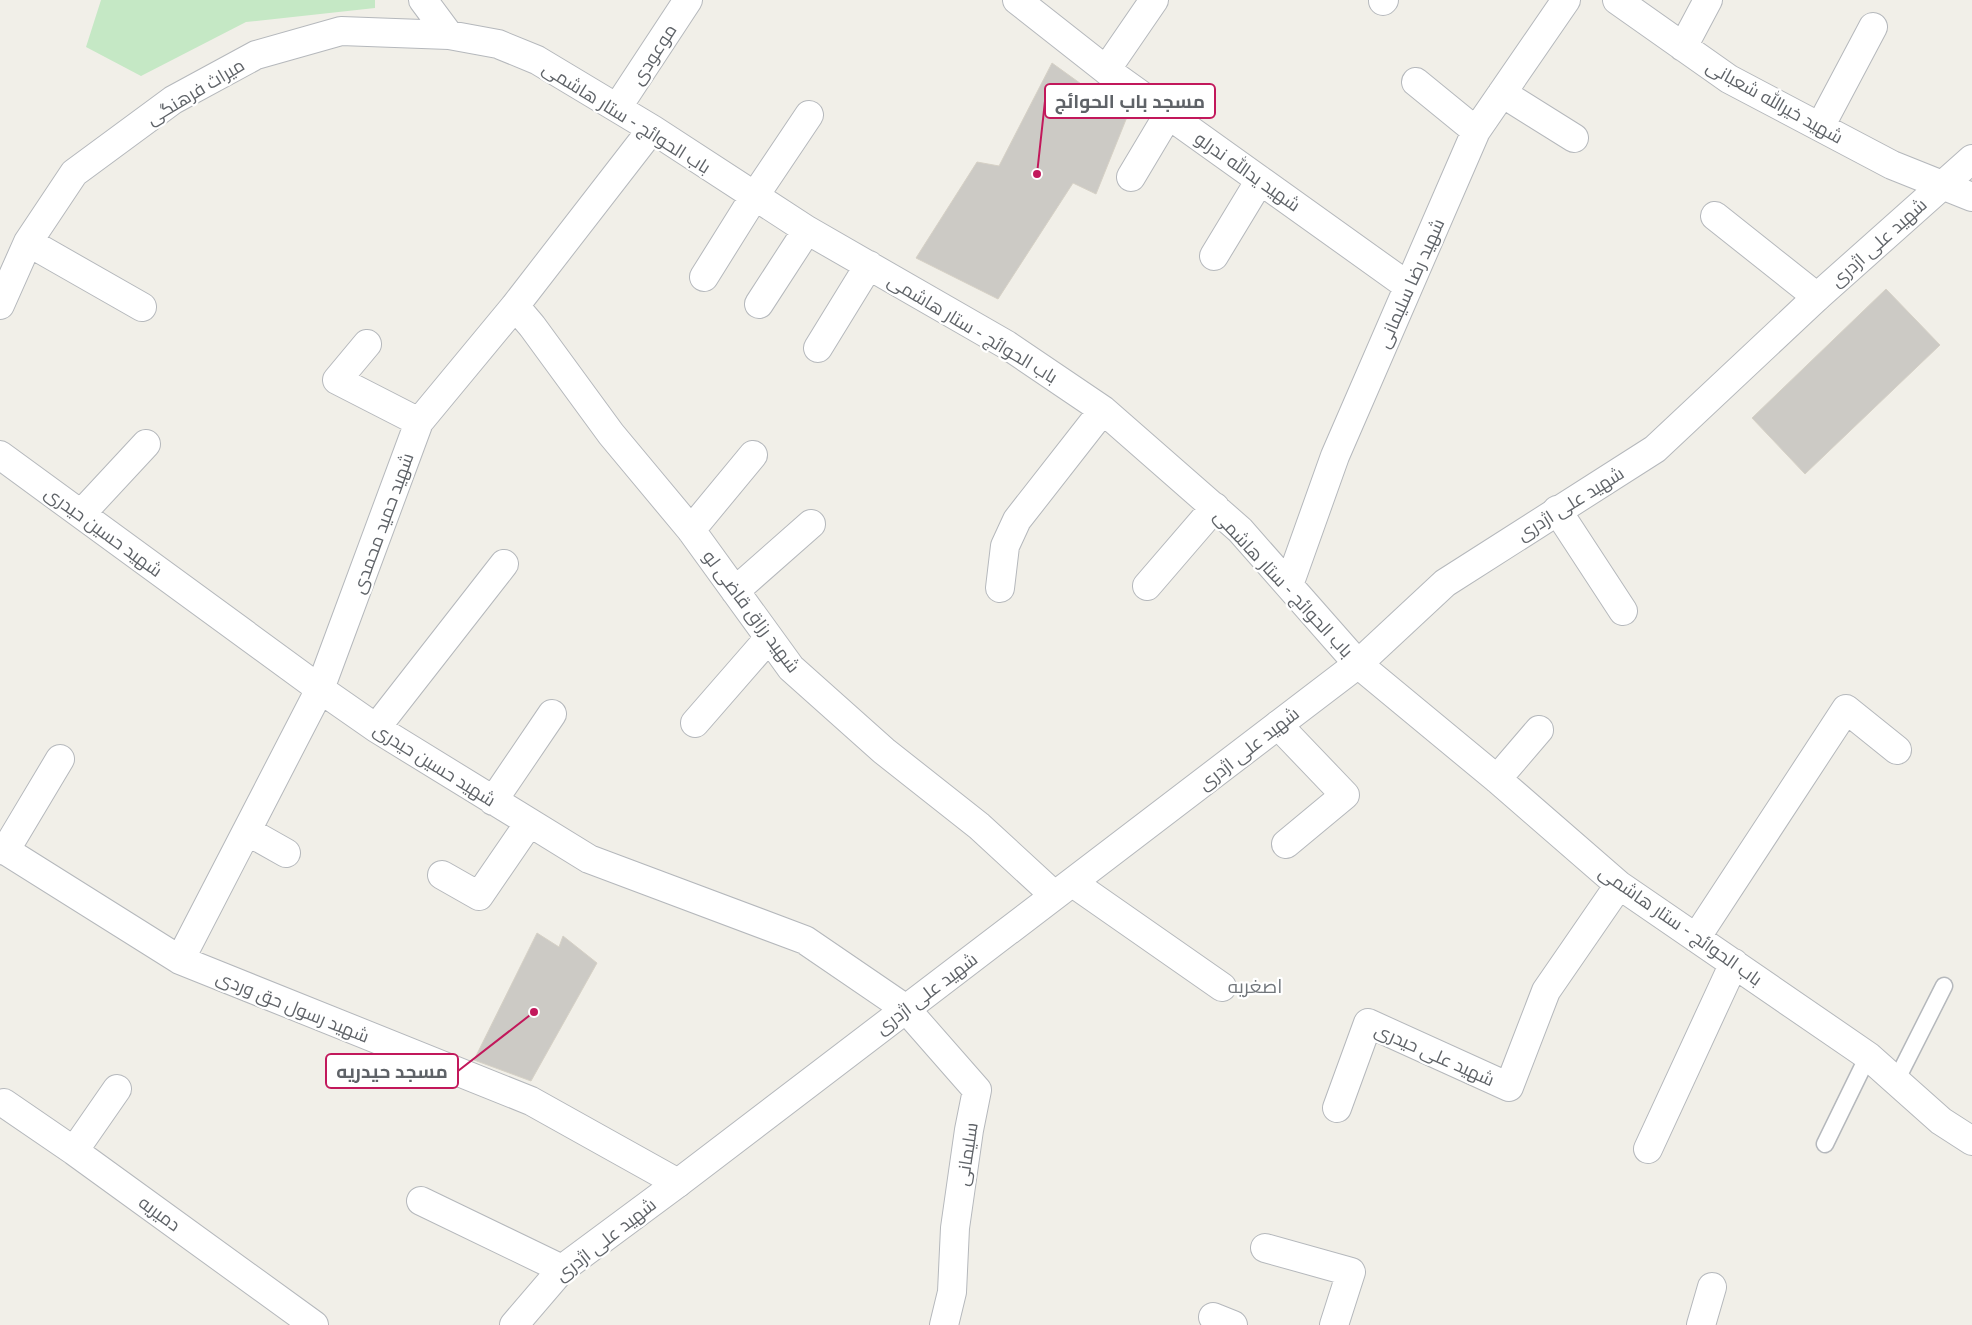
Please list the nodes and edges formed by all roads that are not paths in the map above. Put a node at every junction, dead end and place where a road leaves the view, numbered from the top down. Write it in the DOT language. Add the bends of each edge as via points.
graph roads {
  1 [pos="424,0"];
  2 [pos="688,0"];
  3 [pos="1017,0"];
  4 [pos="1154,0"];
  5 [pos="1566,0"];
  6 [pos="1617,0"];
  7 [pos="1708,0"];
  8 [pos="1873,27"];
  9 [pos="449,35"];
  10 [pos="1683,47"];
  11 [pos="1106,70"];
  12 [pos="1416,82"];
  13 [pos="1502,93"];
  14 [pos="617,108"];
  15 [pos="809,115"];
  16 [pos="1168,115"];
  17 [pos="1820,127"];
  18 [pos="652,129"];
  19 [pos="1476,131"];
  20 [pos="1574,138"];
  21 [pos="1972,159"];
  22 [pos="1131,177"];
  23 [pos="1260,180"];
  24 [pos="1943,184"];
  25 [pos="754,197"];
  26 [pos="1972,197"];
  27 [pos="1715,216"];
  28 [pos="807,230"];
  29 [pos="28,242"];
  30 [pos="1214,256"];
  31 [pos="869,265"];
  32 [pos="704,277"];
  33 [pos="1408,286"];
  34 [pos="1817,297"];
  35 [pos="759,304"];
  36 [pos="0,305"];
  37 [pos="142,306"];
  38 [pos="514,306"];
  39 [pos="367,344"];
  40 [pos="818,348"];
  41 [pos="1103,410"];
  42 [pos="419,422"];
  43 [pos="146,444"];
  44 [pos="0,455"];
  45 [pos="753,455"];
  46 [pos="1215,507"];
  47 [pos="1558,510"];
  48 [pos="81,514"];
  49 [pos="811,524"];
  50 [pos="690,530"];
  51 [pos="504,564"];
  52 [pos="1289,585"];
  53 [pos="1147,586"];
  54 [pos="1000,588"];
  55 [pos="735,591"];
  56 [pos="1623,611"];
  57 [pos="769,638"];
  58 [pos="1358,664"];
  59 [pos="320,689"];
  60 [pos="552,714"];
  61 [pos="695,724"];
  62 [pos="1278,725"];
  63 [pos="376,728"];
  64 [pos="1539,730"];
  65 [pos="1898,750"];
  66 [pos="60,759"];
  67 [pos="1497,779"];
  68 [pos="493,801"];
  69 [pos="529,823"];
  70 [pos="247,831"];
  71 [pos="1286,844"];
  72 [pos="2,849"];
  73 [pos="286,852"];
  74 [pos="442,875"];
  75 [pos="1619,885"];
  76 [pos="1064,889"];
  77 [pos="1696,938"];
  78 [pos="180,960"];
  79 [pos="1734,963"];
  80 [pos="1944,986"];
  81 [pos="1222,987"];
  82 [pos="906,1009"];
  83 [pos="1868,1056"];
  84 [pos="1896,1081"];
  85 [pos="117,1089"];
  86 [pos="4,1103"];
  87 [pos="1337,1108"];
  88 [pos="1972,1141"];
  89 [pos="1825,1144"];
  90 [pos="1648,1149"];
  91 [pos="74,1151"];
  92 [pos="678,1184"];
  93 [pos="421,1201"];
  94 [pos="1265,1248"];
  95 [pos="562,1269"];
  96 [pos="1712,1287"];
  97 [pos="300,1321"];
  98 [pos="514,1325"];
  99 [pos="944,1325"];
  100 [pos="1334,1325"];
  101 [pos="1701,1325"];
  1 -- 9 [label="street"];
  2 -- 14 [label="street, موعودی"];
  3 -- 11 [label="street, شهید یدالله ندرلو"];
  4 -- 11 [label="street"];
  5 -- 13 [label="street, شهید رضا سلیمانی"];
  6 -- 10 [label="street, شهید خیرالله شعبانی"];
  7 -- 10 [label="street"];
  8 -- 17 [label="street"];
  9 -- 14 [label="street, باب الحوائج - ستار هاشمی" via="498,44 537,60"];
  9 -- 29 [label="street, میراث فرهنگی" via="341,31 256,55 173,100 74,173"];
  10 -- 17 [label="street, شهید خیرالله شعبانی" via="1729,79"];
  11 -- 16 [label="street, شهید یدالله ندرلو"];
  12 -- 19 [label="street"];
  13 -- 19 [label="street, شهید رضا سلیمانی"];
  13 -- 20 [label="street"];
  14 -- 18 [label="street, باب الحوائج - ستار هاشمی"];
  15 -- 25 [label="street"];
  16 -- 22 [label="street"];
  16 -- 23 [label="street, شهید یدالله ندرلو"];
  17 -- 24 [label="street, شهید خیرالله شعبانی" via="1892,165"];
  18 -- 25 [label="street, باب الحوائج - ستار هاشمی"];
  18 -- 38 [label="street, شهید حمید محمدی"];
  19 -- 33 [label="street, شهید رضا سلیمانی"];
  21 -- 24 [label="street, شهید علی اژدری"];
  23 -- 30 [label="street"];
  23 -- 33 [label="street, شهید یدالله ندرلو"];
  24 -- 26 [label="street, شهید خیرالله شعبانی"];
  24 -- 34 [label="street, شهید علی اژدری"];
  25 -- 28 [label="street, باب الحوائج - ستار هاشمی"];
  25 -- 32 [label="street"];
  27 -- 34 [label="street"];
  28 -- 31 [label="street, باب الحوائج - ستار هاشمی"];
  28 -- 35 [label="street"];
  29 -- 36 [label="street, میراث فرهنگی"];
  29 -- 37 [label="street"];
  31 -- 40 [label="street"];
  31 -- 41 [label="street, باب الحوائج - ستار هاشمی" via="1007,345"];
  33 -- 52 [label="street, شهید رضا سلیمانی" via="1335,456"];
  34 -- 47 [label="street, شهید علی اژدری" via="1655,449"];
  38 -- 42 [label="street, شهید حمید محمدی"];
  38 -- 50 [label="street, شهید رزاق قاضی لو" via="611,434"];
  39 -- 42 [label="street" via="337,380"];
  41 -- 46 [label="street, باب الحوائج - ستار هاشمی"];
  41 -- 54 [label="street" via="1017,520 1005,546"];
  42 -- 59 [label="street, شهید حمید محمدی"];
  43 -- 48 [label="street"];
  44 -- 48 [label="street, شهید حسین حیدری"];
  45 -- 50 [label="street"];
  46 -- 52 [label="street, باب الحوائج - ستار هاشمی"];
  46 -- 53 [label="street"];
  47 -- 56 [label="street"];
  47 -- 58 [label="street, شهید علی اژدری" via="1445,583"];
  48 -- 59 [label="street, شهید حسین حیدری"];
  49 -- 55 [label="street"];
  50 -- 55 [label="street, شهید رزاق قاضی لو"];
  51 -- 63 [label="street"];
  52 -- 58 [label="street, باب الحوائج - ستار هاشمی"];
  55 -- 57 [label="street, شهید رزاق قاضی لو"];
  57 -- 61 [label="street"];
  57 -- 76 [label="street, شهید رزاق قاضی لو" via="791,668 884,751"];
  58 -- 62 [label="street, شهید علی اژدری"];
  58 -- 67 [label="street, باب الحوائج - ستار هاشمی"];
  59 -- 63 [label="street, شهید حسین حیدری"];
  59 -- 70 [label="street, شهید حمید محمدی"];
  60 -- 68 [label="street"];
  62 -- 71 [label="street" via="1345,795"];
  62 -- 76 [label="street, شهید علی اژدری"];
  63 -- 68 [label="street, شهید حسین حیدری"];
  64 -- 67 [label="street"];
  65 -- 77 [label="street" via="1846,709"];
  66 -- 72 [label="street"];
  67 -- 75 [label="street, باب الحوائج - ستار هاشمی"];
  68 -- 69 [label="street, شهید حسین حیدری"];
  69 -- 74 [label="street" via="479,896"];
  69 -- 82 [label="street, شهید حسین حیدری" via="589,859 805,940"];
  70 -- 73 [label="street"];
  70 -- 78 [label="street, شهید حمید محمدی"];
  72 -- 78 [label="street, شهید رسول حق وردی"];
  75 -- 77 [label="street, باب الحوائج - ستار هاشمی"];
  75 -- 87 [label="street, شهید علی حیدری" via="1546,990 1509,1087 1368,1023"];
  76 -- 81 [label="street, شهید رزاق قاضی لو"];
  76 -- 82 [label="street, شهید علی اژدری"];
  77 -- 79 [label="street, باب الحوائج - ستار هاشمی"];
  78 -- 92 [label="street, شهید رسول حق وردی" via="532,1101"];
  79 -- 83 [label="street, باب الحوائج - ستار هاشمی"];
  79 -- 90 [label="street"];
  80 -- 84 [label="lane"];
  82 -- 92 [label="street, شهید علی اژدری"];
  82 -- 99 [label="street, سلیمانی" via="977,1090 955,1228 952,1292"];
  83 -- 84 [label="street, باب الحوائج - ستار هاشمی"];
  83 -- 89 [label="lane"];
  84 -- 88 [label="street, باب الحوائج - ستار هاشمی" via="1942,1121"];
  85 -- 91 [label="street"];
  86 -- 91 [label="street, دمیریه"];
  91 -- 97 [label="street, دمیریه"];
  92 -- 95 [label="street, شهید علی اژدری"];
  93 -- 95 [label="street"];
  94 -- 100 [label="street" via="1351,1272"];
  95 -- 98 [label="street, شهید علی اژدری"];
  96 -- 101 [label="street"];
}
